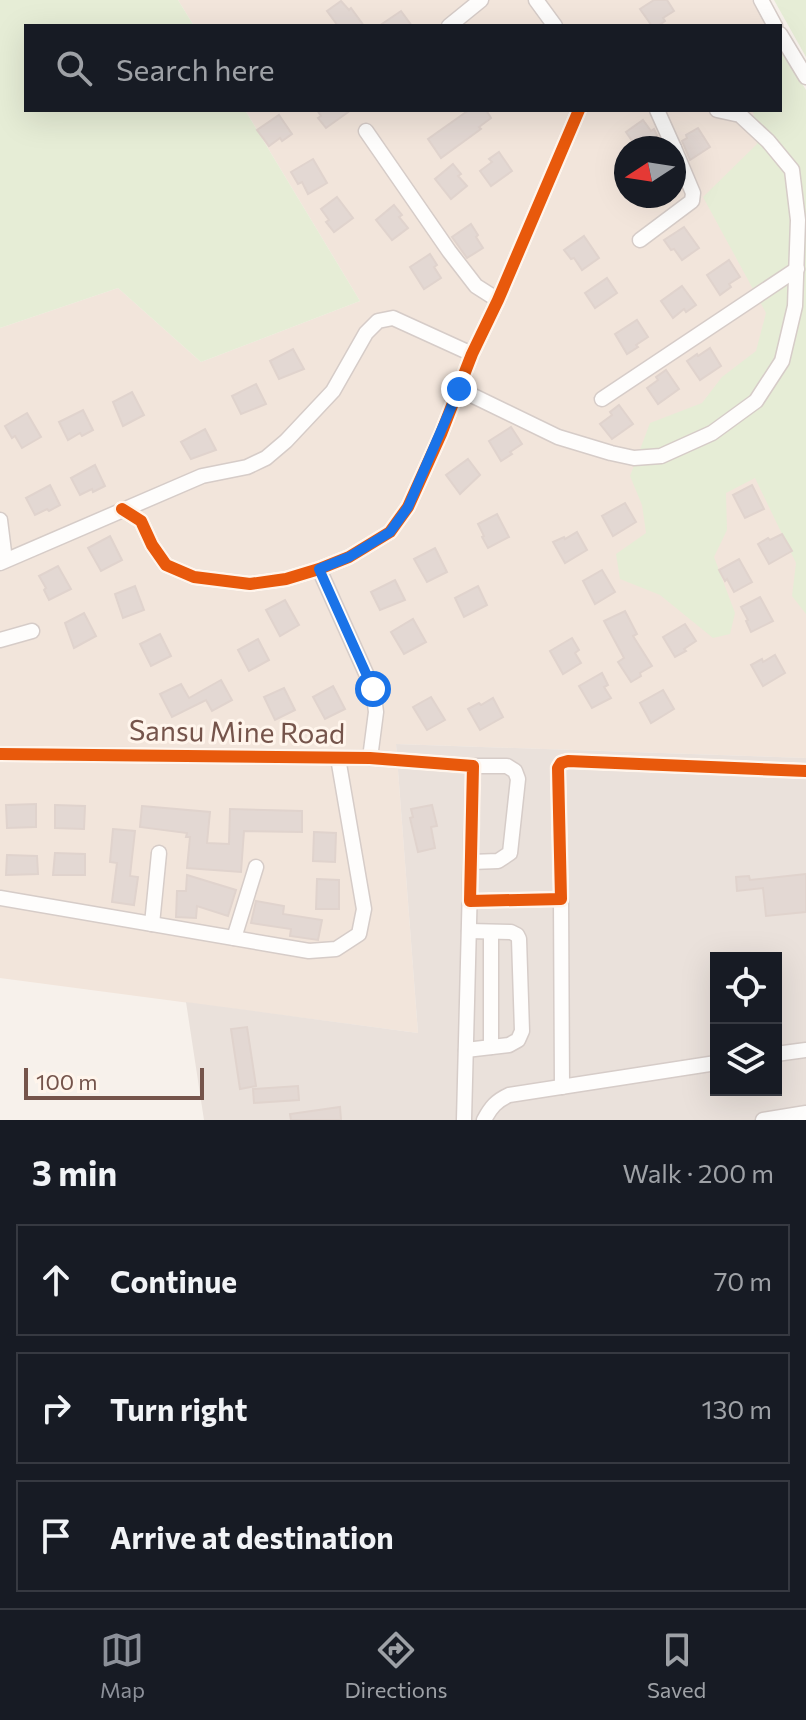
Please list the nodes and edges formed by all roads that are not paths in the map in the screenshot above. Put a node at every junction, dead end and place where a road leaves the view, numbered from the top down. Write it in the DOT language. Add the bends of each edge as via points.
graph roads {
  1 [pos="481,0"];
  2 [pos="536,0"];
  3 [pos="761,0"];
  4 [pos="451,24"];
  5 [pos="554,24"];
  6 [pos="774,24"];
  7 [pos="782,37"];
  8 [pos="806,77"];
  9 [pos="578,112"];
  10 [pos="658,112"];
  11 [pos="726,112"];
  12 [pos="366,131"];
  13 [pos="669,136"];
  14 [pos="686,176"];
  15 [pos="686,206"];
  16 [pos="683,208"];
  17 [pos="640,240"];
  18 [pos="797,269"];
  19 [pos="498,300"];
  20 [pos="472,354"];
  21 [pos="459,389"];
  22 [pos="602,399"];
  23 [pos="122,509"];
  24 [pos="0,520"];
  25 [pos="2,561"];
  26 [pos="319,569"];
  27 [pos="32,631"];
  28 [pos="0,640"];
  29 [pos="0,754"];
  30 [pos="338,758"];
  31 [pos="370,758"];
  32 [pos="473,766"];
  33 [pos="806,771"];
  34 [pos="159,853"];
  35 [pos="471,862"];
  36 [pos="256,867"];
  37 [pos="0,898"];
  38 [pos="561,899"];
  39 [pos="470,901"];
  40 [pos="152,924"];
  41 [pos="469,931"];
  42 [pos="491,932"];
  43 [pos="234,938"];
  44 [pos="491,1047"];
  45 [pos="466,1050"];
  46 [pos="806,1050"];
  47 [pos="782,1053"];
  48 [pos="710,1064"];
  49 [pos="562,1087"];
  50 [pos="806,1113"];
  51 [pos="464,1120"];
  52 [pos="484,1120"];
  53 [pos="763,1120"];
  1 -- 4 [label="street"];
  2 -- 5 [label="street"];
  3 -- 6 [label="street"];
  7 -- 8 [label="street"];
  9 -- 19 [label="street"];
  10 -- 13 [label="street"];
  11 -- 18 [label="street" via="740,115 792,170"];
  12 -- 19 [label="street" via="476,286"];
  14 -- 15 [label="street" via="693,193"];
  16 -- 17 [label="street"];
  18 -- 21 [label="street" via="782,361 756,401 712,433 661,456 634,458 558,437"];
  18 -- 22 [label="street"];
  19 -- 20 [label="street"];
  20 -- 21 [label="street"];
  20 -- 23 [label="street" via="393,318 378,321 333,391 266,458 202,476"];
  21 -- 26 [label="street" via="408,507 390,532"];
  23 -- 25 [label="street"];
  23 -- 26 [label="street" via="141,521 166,565 194,577 250,584"];
  24 -- 25 [label="street"];
  26 -- 31 [label="street" via="373,689"];
  27 -- 28 [label="street"];
  29 -- 30 [label="street, Sansu Mine Road"];
  30 -- 31 [label="street, Sansu Mine Road"];
  30 -- 43 [label="street" via="364,909 359,934 336,949 309,951"];
  31 -- 32 [label="street, Sansu Mine Road"];
  32 -- 35 [label="street"];
  32 -- 35 [label="street, Sansu Mine Road" via="507,766 518,779 510,853 498,861"];
  33 -- 38 [label="street" via="561,763"];
  34 -- 40 [label="street"];
  35 -- 39 [label="street"];
  36 -- 43 [label="street"];
  37 -- 40 [label="street"];
  38 -- 39 [label="street"];
  38 -- 49 [label="street"];
  39 -- 41 [label="street"];
  40 -- 43 [label="street"];
  41 -- 42 [label="street"];
  41 -- 45 [label="street"];
  42 -- 44 [label="street"];
  42 -- 44 [label="street" via="511,932 519,939 522,1031 509,1045"];
  44 -- 45 [label="street"];
  45 -- 51 [label="street"];
  46 -- 47 [label="street"];
  48 -- 49 [label="street"];
  49 -- 52 [label="street" via="509,1095 491,1107"];
  50 -- 53 [label="street"];
}
